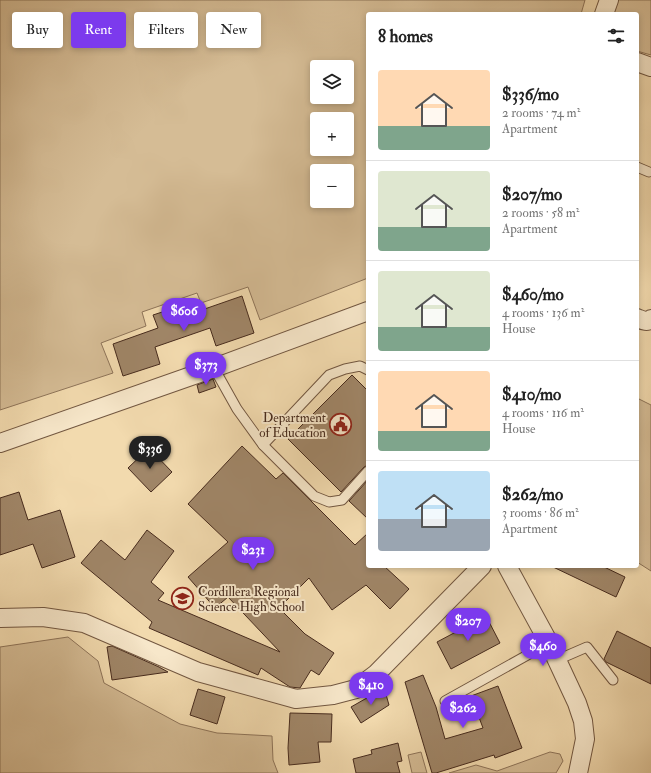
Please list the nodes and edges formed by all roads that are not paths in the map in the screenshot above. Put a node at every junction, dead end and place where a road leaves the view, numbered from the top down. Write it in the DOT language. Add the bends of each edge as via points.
graph roads {
  1 [pos="609,0"];
  2 [pos="605,12"];
  3 [pos="639,63"];
  4 [pos="651,67"];
  5 [pos="639,168"];
  6 [pos="648,172"];
  7 [pos="366,312"];
  8 [pos="639,319"];
  9 [pos="651,319"];
  10 [pos="214,368"];
  11 [pos="366,369"];
  12 [pos="0,443"];
  13 [pos="263,444"];
  14 [pos="366,473"];
  15 [pos="480,568"];
  16 [pos="508,568"];
  17 [pos="0,618"];
  18 [pos="549,643"];
  19 [pos="557,660"];
  20 [pos="613,680"];
  21 [pos="445,701"];
  22 [pos="578,773"];
  1 -- 2 [label="street"];
  3 -- 4 [label="street"];
  5 -- 6 [label="lane"];
  7 -- 10 [label="street"];
  8 -- 9 [label="street" via="647,321"];
  10 -- 12 [label="street"];
  10 -- 13 [label="lane" via="237,409"];
  11 -- 13 [label="lane" via="360,366 329,376"];
  13 -- 14 [label="lane" via="314,496 329,502 342,500"];
  15 -- 17 [label="street" via="376,674 356,689 333,695 296,699 198,672 84,623 43,617"];
  16 -- 18 [label="street"];
  18 -- 19 [label="street"];
  18 -- 21 [label="lane"];
  19 -- 20 [label="lane" via="587,647"];
  19 -- 22 [label="street" via="583,721 585,739"];
}
